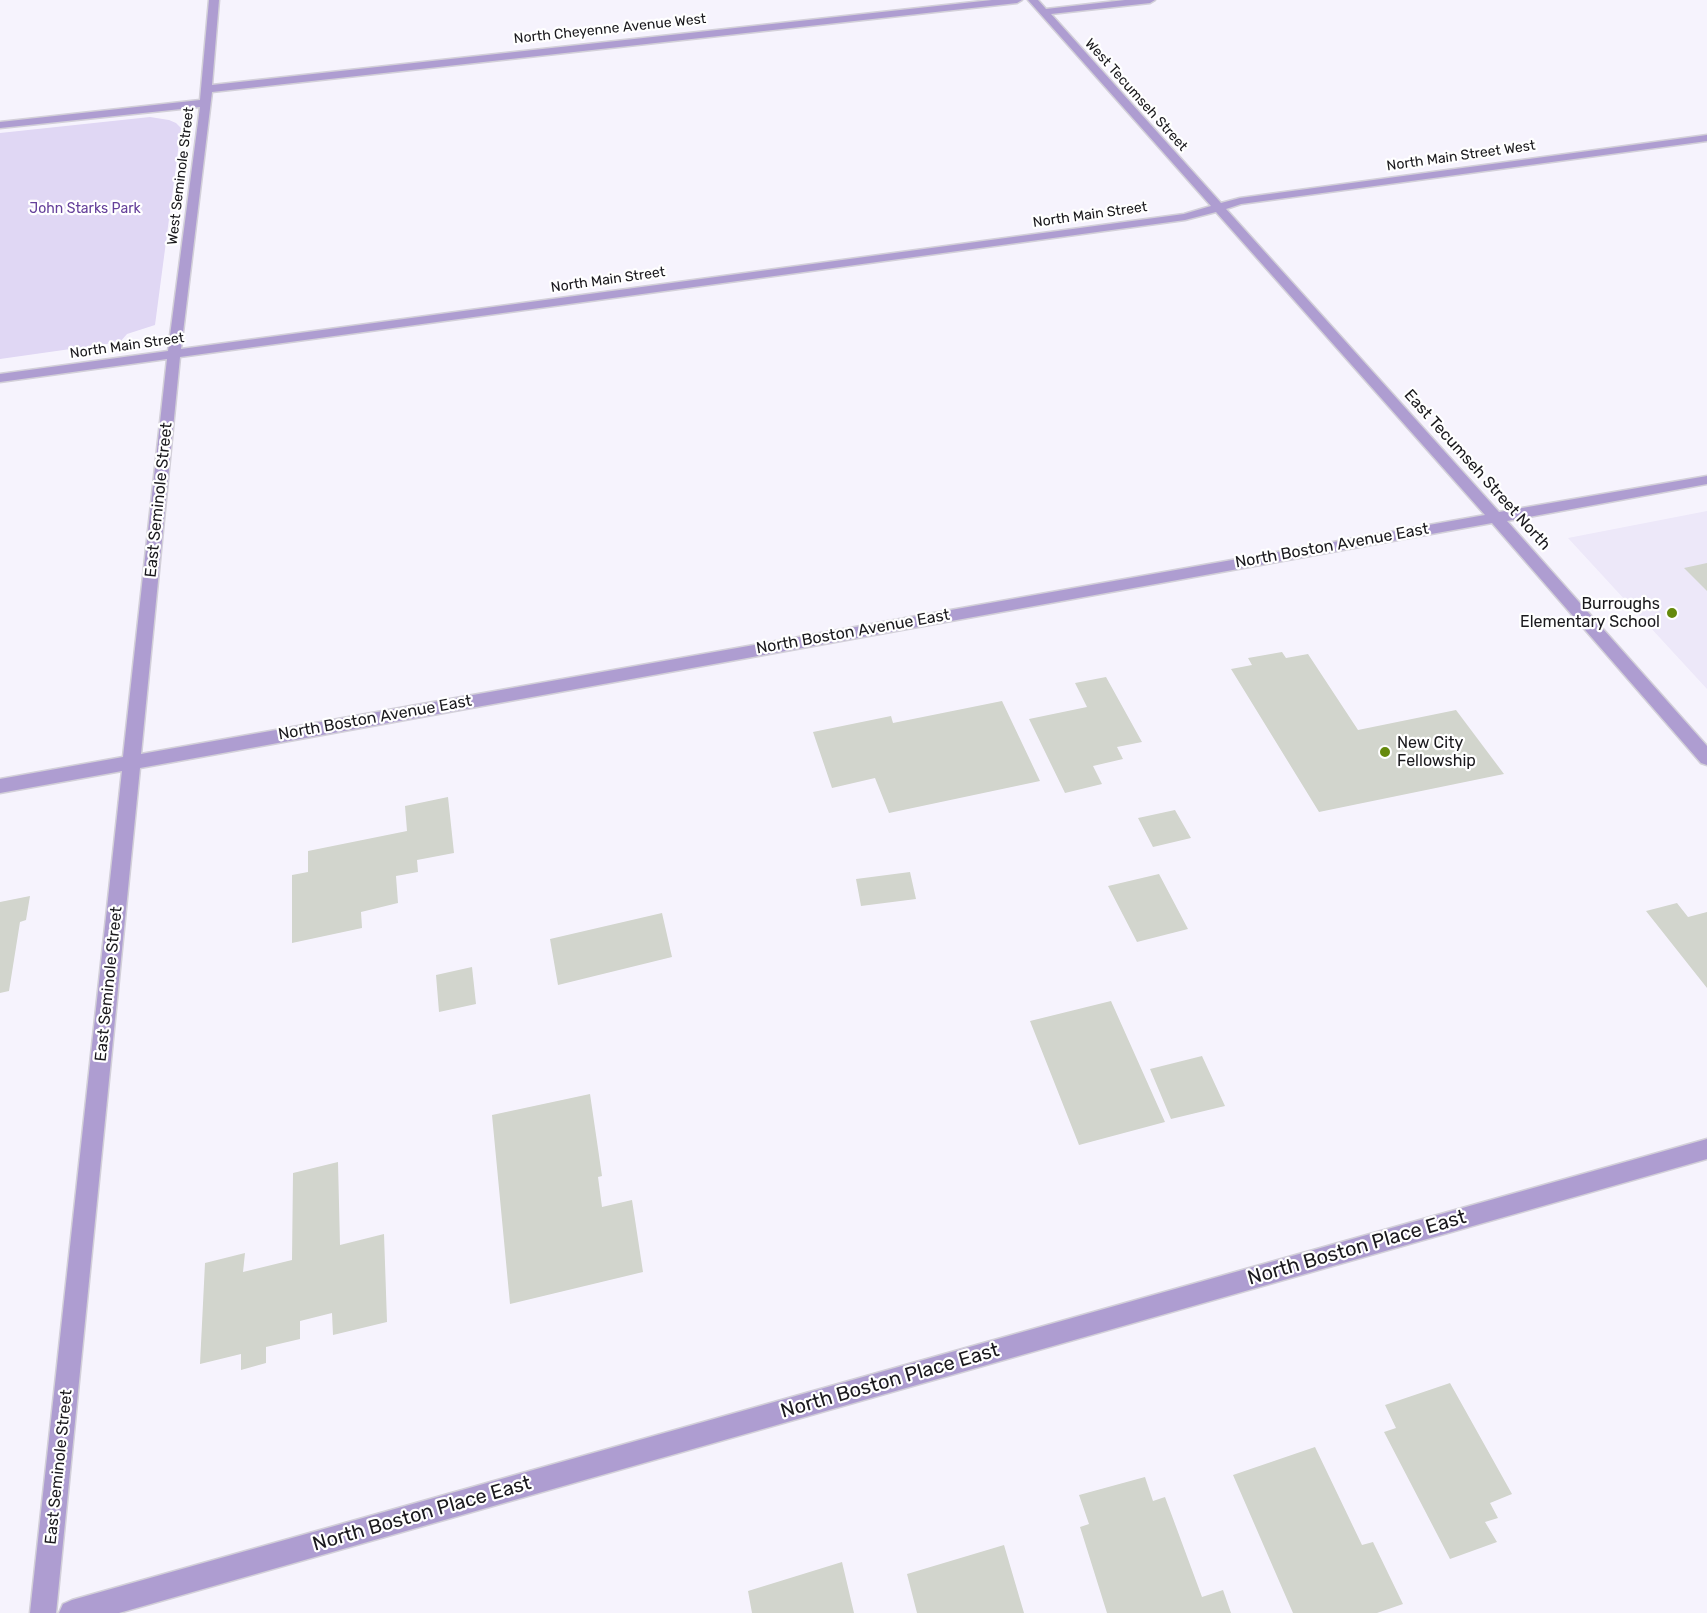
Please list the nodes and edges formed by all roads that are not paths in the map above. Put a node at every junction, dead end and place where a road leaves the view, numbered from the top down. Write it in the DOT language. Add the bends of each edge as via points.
graph roads {
  1 [pos="214,0"];
  2 [pos="1017,0"];
  3 [pos="1033,0"];
  4 [pos="1150,0"];
  5 [pos="1043,12"];
  6 [pos="207,89"];
  7 [pos="205,103"];
  8 [pos="0,125"];
  9 [pos="1707,138"];
  10 [pos="1220,207"];
  11 [pos="174,354"];
  12 [pos="0,378"];
  13 [pos="1707,480"];
  14 [pos="1495,517"];
  15 [pos="1707,758"];
  16 [pos="132,762"];
  17 [pos="0,786"];
  18 [pos="1707,1149"];
  19 [pos="43,1613"];
  20 [pos="72,1613"];
  1 -- 6 [label="street, West Seminole Street"];
  2 -- 6 [label="street, North Cheyenne Avenue West"];
  3 -- 5 [label="street, West Tecumseh Street"];
  4 -- 5 [label="street"];
  5 -- 10 [label="street, West Tecumseh Street"];
  6 -- 7 [label="street, West Seminole Street"];
  7 -- 8 [label="street"];
  7 -- 11 [label="street, West Seminole Street"];
  9 -- 10 [label="street, North Main Street West" via="1240,201"];
  10 -- 11 [label="street, North Main Street" via="1185,217"];
  10 -- 14 [label="street, East Tecumseh Street North"];
  11 -- 12 [label="street, North Main Street"];
  11 -- 16 [label="street, East Seminole Street"];
  13 -- 14 [label="street, North Boston Avenue East"];
  14 -- 15 [label="street, East Tecumseh Street North"];
  14 -- 16 [label="street, North Boston Avenue East"];
  16 -- 17 [label="street, North Boston Avenue East"];
  16 -- 19 [label="street, East Seminole Street"];
  18 -- 20 [label="street, North Boston Place East"];
}
